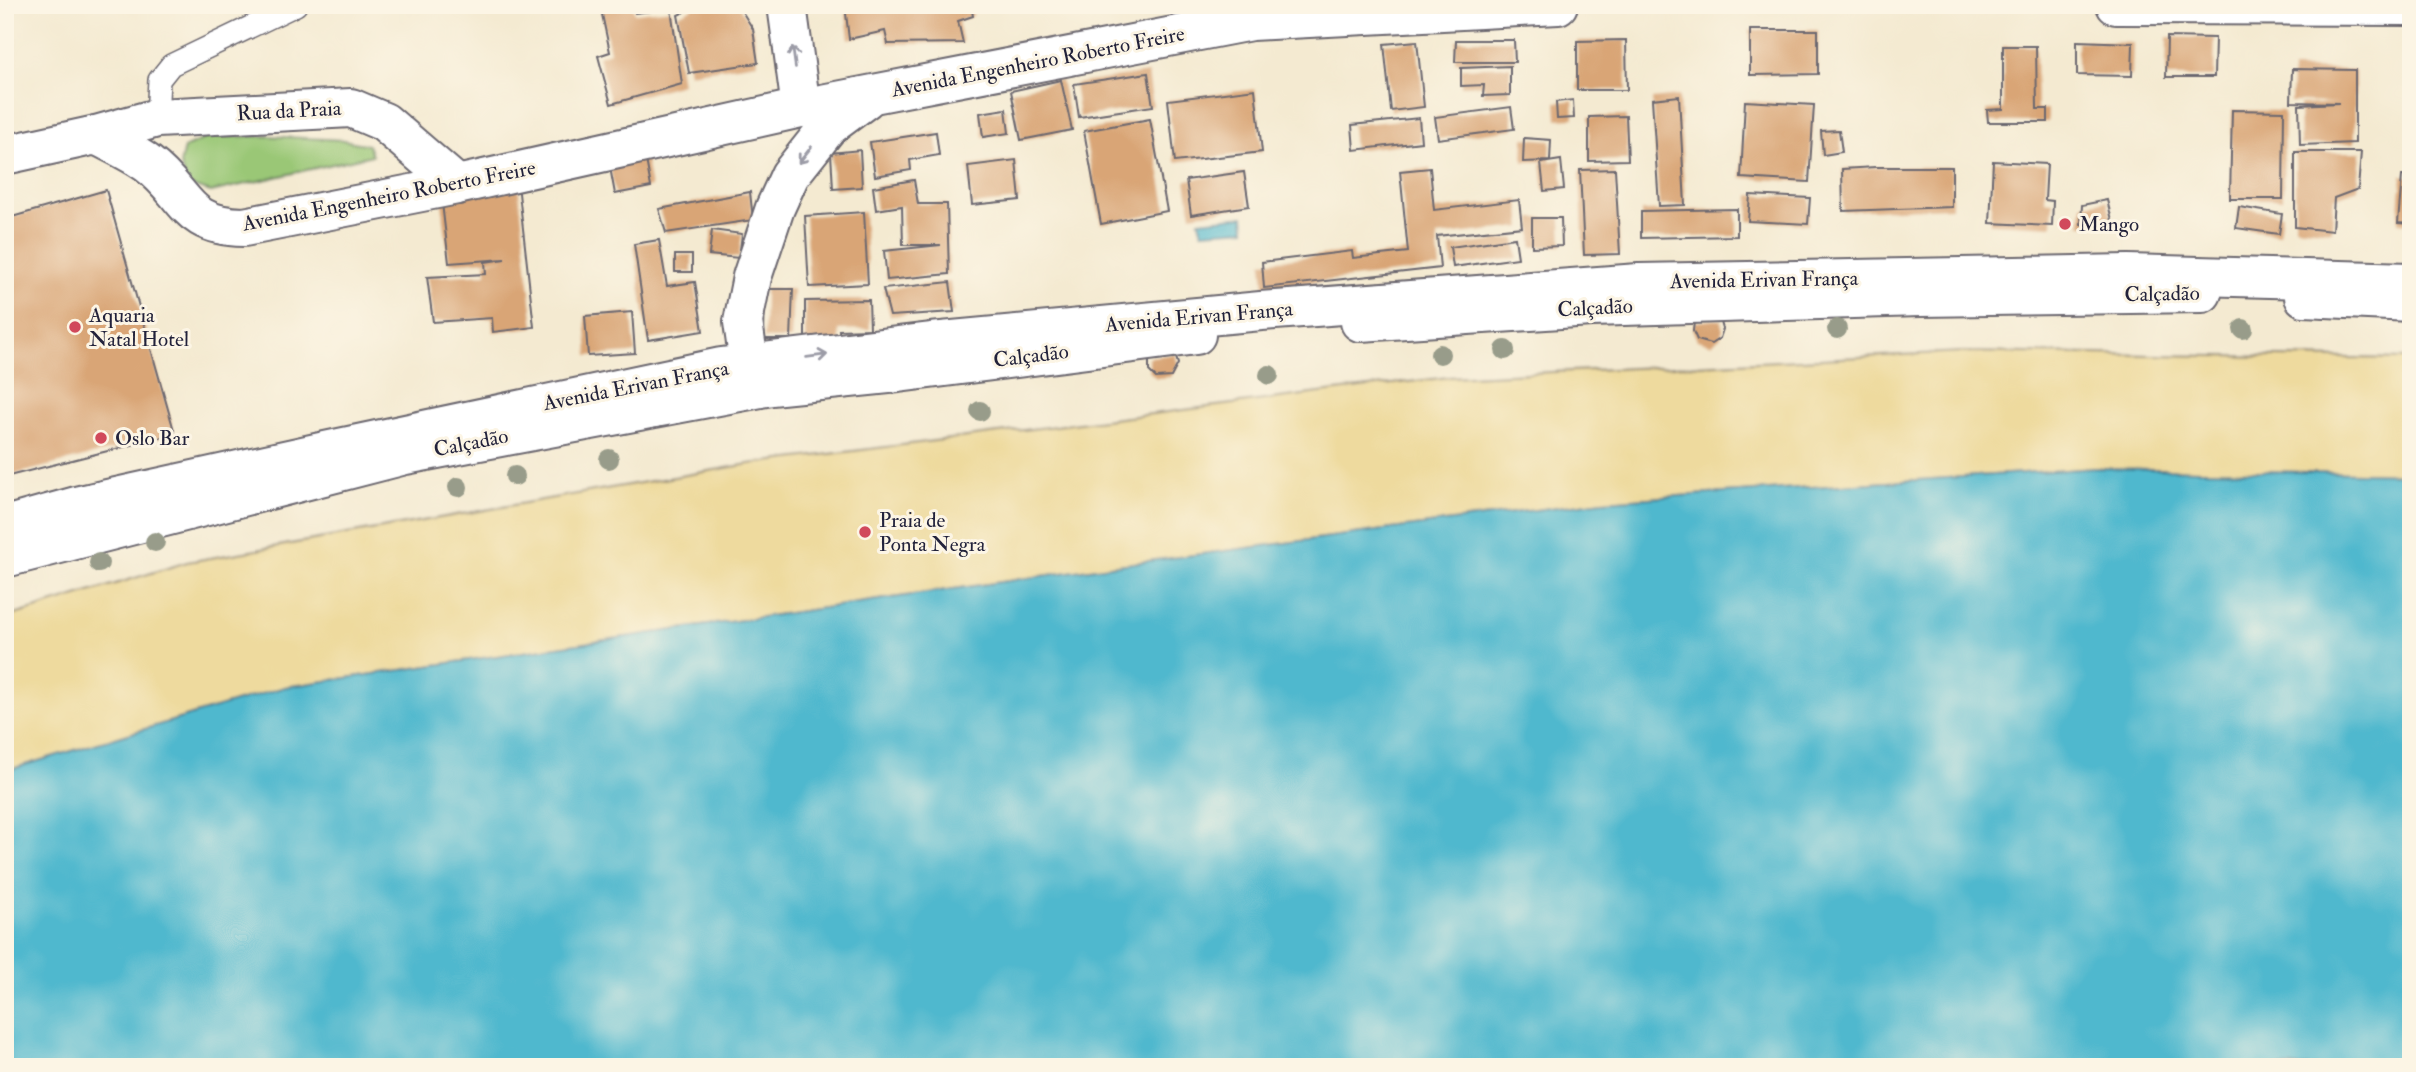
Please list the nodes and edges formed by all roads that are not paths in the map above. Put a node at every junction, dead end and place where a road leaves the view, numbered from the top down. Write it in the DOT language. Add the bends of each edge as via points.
graph roads {
  1 [pos="296,5"];
  2 [pos="787,5"];
  3 [pos="1558,5"];
  4 [pos="2116,5"];
  5 [pos="2411,6"];
  6 [pos="873,94"];
  7 [pos="802,108"];
  8 [pos="157,118"];
  9 [pos="96,135"];
  10 [pos="5,155"];
  11 [pos="457,185"];
  12 [pos="2411,282"];
  13 [pos="2411,302"];
  14 [pos="749,364"];
  15 [pos="5,526"];
  16 [pos="5,558"];
  1 -- 8 [label="lane" via="171,65 159,80"];
  7 -- 2 [label="street, one-way"];
  3 -- 6 [label="street, Avenida Engenheiro Roberto Freire" via="1251,21"];
  4 -- 5 [label="street"];
  6 -- 7 [label="street, Avenida Engenheiro Roberto Freire"];
  6 -- 14 [label="street, Avenida Engenheiro Roberto Freire, one-way" via="828,127 790,175 763,243 743,322"];
  7 -- 11 [label="street, Avenida Engenheiro Roberto Freire"];
  8 -- 9 [label="street, Rua da Praia"];
  8 -- 11 [label="street, Rua da Praia" via="351,108 384,122"];
  9 -- 10 [label="street"];
  9 -- 11 [label="street, Avenida Engenheiro Roberto Freire" via="149,165 193,213 227,227"];
  14 -- 12 [label="street, Avenida Erivan França, one-way" via="1261,311 1639,283 2128,274"];
  13 -- 16 [label="street, Calçadão" via="2211,293 1920,297 1591,307 1229,330 771,386 405,456"];
  14 -- 15 [label="street, Avenida Erivan França" via="338,448"];
}
